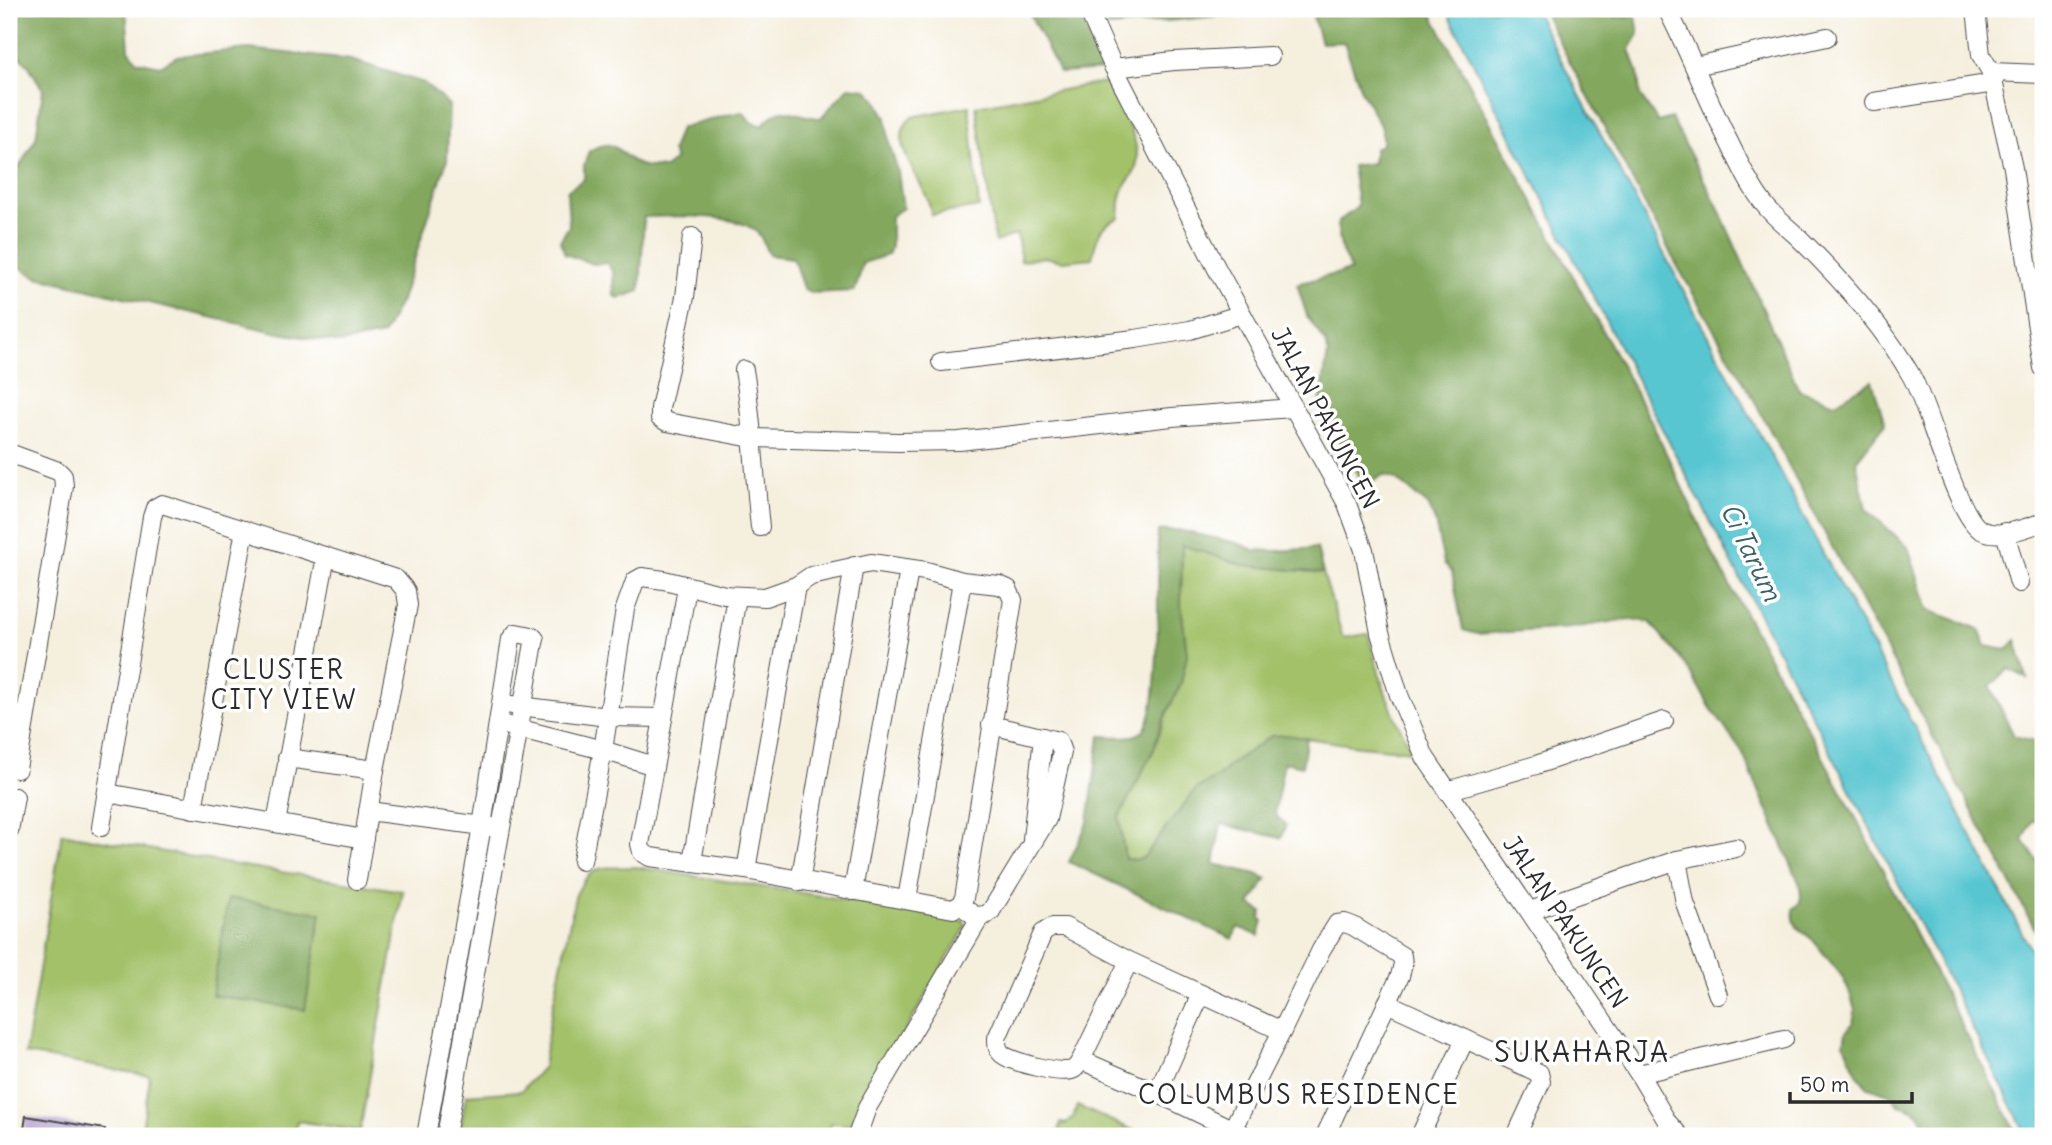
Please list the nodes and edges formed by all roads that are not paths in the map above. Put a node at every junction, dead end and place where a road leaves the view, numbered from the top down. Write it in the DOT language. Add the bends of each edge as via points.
graph roads {
  1 [pos="1088,9"];
  2 [pos="1667,9"];
  3 [pos="1976,9"];
  4 [pos="1827,37"];
  5 [pos="1270,56"];
  6 [pos="1695,66"];
  7 [pos="1114,68"];
  8 [pos="2043,74"];
  9 [pos="1993,78"];
  10 [pos="1874,102"];
  11 [pos="692,237"];
  12 [pos="1242,314"];
  13 [pos="941,362"];
  14 [pos="2043,368"];
  15 [pos="744,370"];
  16 [pos="1293,408"];
  17 [pos="752,438"];
  18 [pos="9,453"];
  19 [pos="2043,523"];
  20 [pos="760,527"];
  21 [pos="245,530"];
  22 [pos="2005,532"];
  23 [pos="326,556"];
  24 [pos="854,566"];
  25 [pos="909,570"];
  26 [pos="962,581"];
  27 [pos="2019,583"];
  28 [pos="796,586"];
  29 [pos="687,587"];
  30 [pos="737,597"];
  31 [pos="502,702"];
  32 [pos="523,707"];
  33 [pos="608,717"];
  34 [pos="663,718"];
  35 [pos="1664,721"];
  36 [pos="498,724"];
  37 [pos="992,725"];
  38 [pos="519,728"];
  39 [pos="16,737"];
  40 [pos="603,750"];
  41 [pos="287,758"];
  42 [pos="654,766"];
  43 [pos="18,769"];
  44 [pos="375,770"];
  45 [pos="1447,791"];
  46 [pos="107,793"];
  47 [pos="15,797"];
  48 [pos="192,809"];
  49 [pos="369,811"];
  50 [pos="276,824"];
  51 [pos="482,826"];
  52 [pos="101,827"];
  53 [pos="9,828"];
  54 [pos="502,829"];
  55 [pos="364,839"];
  56 [pos="1736,848"];
  57 [pos="1677,860"];
  58 [pos="582,861"];
  59 [pos="692,862"];
  60 [pos="746,870"];
  61 [pos="357,880"];
  62 [pos="800,882"];
  63 [pos="853,891"];
  64 [pos="907,900"];
  65 [pos="960,905"];
  66 [pos="1530,911"];
  67 [pos="981,916"];
  68 [pos="1129,961"];
  69 [pos="1201,995"];
  70 [pos="1717,995"];
  71 [pos="1387,1003"];
  72 [pos="1282,1031"];
  73 [pos="1465,1039"];
  74 [pos="1784,1039"];
  75 [pos="1081,1060"];
  76 [pos="1639,1074"];
  77 [pos="1157,1093"];
  78 [pos="1669,1132"];
  79 [pos="1239,1133"];
  80 [pos="426,1136"];
  81 [pos="446,1136"];
  82 [pos="857,1136"];
  83 [pos="1325,1136"];
  84 [pos="1420,1136"];
  85 [pos="1516,1136"];
  1 -- 7 [label="street, JALAN PAKUNCEN"];
  2 -- 6 [label="street"];
  3 -- 9 [label="street" via="1981,55"];
  4 -- 6 [label="street"];
  5 -- 7 [label="street"];
  6 -- 22 [label="street" via="1711,107 1763,204 1838,279 1894,348 1918,390 1973,523 1994,534"];
  7 -- 12 [label="street, JALAN PAKUNCEN"];
  8 -- 9 [label="street"];
  9 -- 10 [label="street"];
  9 -- 14 [label="street"];
  11 -- 17 [label="street" via="685,297 660,418"];
  12 -- 13 [label="street" via="1157,336"];
  12 -- 16 [label="street, JALAN PAKUNCEN"];
  15 -- 17 [label="street"];
  16 -- 17 [label="street" via="959,441"];
  16 -- 45 [label="street, JALAN PAKUNCEN" via="1347,503 1364,550 1398,695 1425,757"];
  17 -- 20 [label="street"];
  18 -- 39 [label="street" via="58,471 64,486"];
  19 -- 22 [label="street"];
  21 -- 23 [label="street"];
  21 -- 46 [label="street" via="162,504 155,508"];
  21 -- 48 [label="street"];
  22 -- 27 [label="street"];
  23 -- 41 [label="street"];
  23 -- 44 [label="street" via="396,579 406,591 408,605"];
  24 -- 25 [label="street" via="871,563"];
  24 -- 28 [label="street" via="811,576"];
  24 -- 62 [label="street"];
  25 -- 26 [label="street"];
  25 -- 63 [label="street"];
  26 -- 37 [label="street" via="999,585 1008,589 1013,600"];
  26 -- 64 [label="street"];
  28 -- 30 [label="street" via="765,597"];
  28 -- 60 [label="street"];
  29 -- 30 [label="street"];
  29 -- 33 [label="street" via="642,577 635,581 625,609"];
  29 -- 34 [label="street"];
  30 -- 59 [label="street"];
  31 -- 32 [label="street"];
  31 -- 32 [label="street" via="512,635 531,636 535,639"];
  31 -- 36 [label="street"];
  32 -- 33 [label="street"];
  32 -- 38 [label="street"];
  33 -- 34 [label="street"];
  33 -- 40 [label="street"];
  34 -- 42 [label="street"];
  35 -- 45 [label="street"];
  36 -- 38 [label="street"];
  36 -- 51 [label="street"];
  37 -- 65 [label="street"];
  37 -- 67 [label="street" via="1058,741 1062,752 1047,819 991,911"];
  38 -- 40 [label="street"];
  38 -- 54 [label="street"];
  39 -- 43 [label="street"];
  40 -- 42 [label="street"];
  40 -- 58 [label="street"];
  41 -- 44 [label="street"];
  41 -- 50 [label="street"];
  42 -- 59 [label="street" via="642,852"];
  44 -- 49 [label="street"];
  45 -- 66 [label="street, JALAN PAKUNCEN"];
  46 -- 48 [label="street"];
  46 -- 52 [label="street"];
  47 -- 53 [label="street"];
  48 -- 50 [label="street"];
  49 -- 51 [label="street"];
  49 -- 55 [label="street"];
  50 -- 55 [label="street"];
  51 -- 54 [label="street"];
  51 -- 80 [label="street"];
  54 -- 81 [label="street"];
  55 -- 61 [label="street"];
  56 -- 57 [label="street"];
  57 -- 66 [label="street"];
  57 -- 70 [label="street" via="1685,903"];
  59 -- 60 [label="street"];
  60 -- 62 [label="street"];
  62 -- 63 [label="street"];
  63 -- 64 [label="street"];
  64 -- 65 [label="street" via="953,909"];
  65 -- 67 [label="street"];
  66 -- 76 [label="street, JALAN PAKUNCEN"];
  67 -- 82 [label="street" via="867,1108"];
  68 -- 69 [label="street"];
  68 -- 75 [label="street"];
  68 -- 75 [label="street" via="1065,927 1042,933 997,1038 997,1048 1004,1056 1064,1072"];
  69 -- 72 [label="street"];
  69 -- 77 [label="street"];
  71 -- 72 [label="street" via="1400,975 1402,956 1353,926 1337,924"];
  71 -- 73 [label="street"];
  71 -- 83 [label="street"];
  72 -- 79 [label="street"];
  73 -- 84 [label="street"];
  73 -- 85 [label="street" via="1539,1073 1541,1082"];
  74 -- 76 [label="street"];
  75 -- 77 [label="street"];
  76 -- 78 [label="street, JALAN PAKUNCEN"];
  77 -- 79 [label="street"];
}
